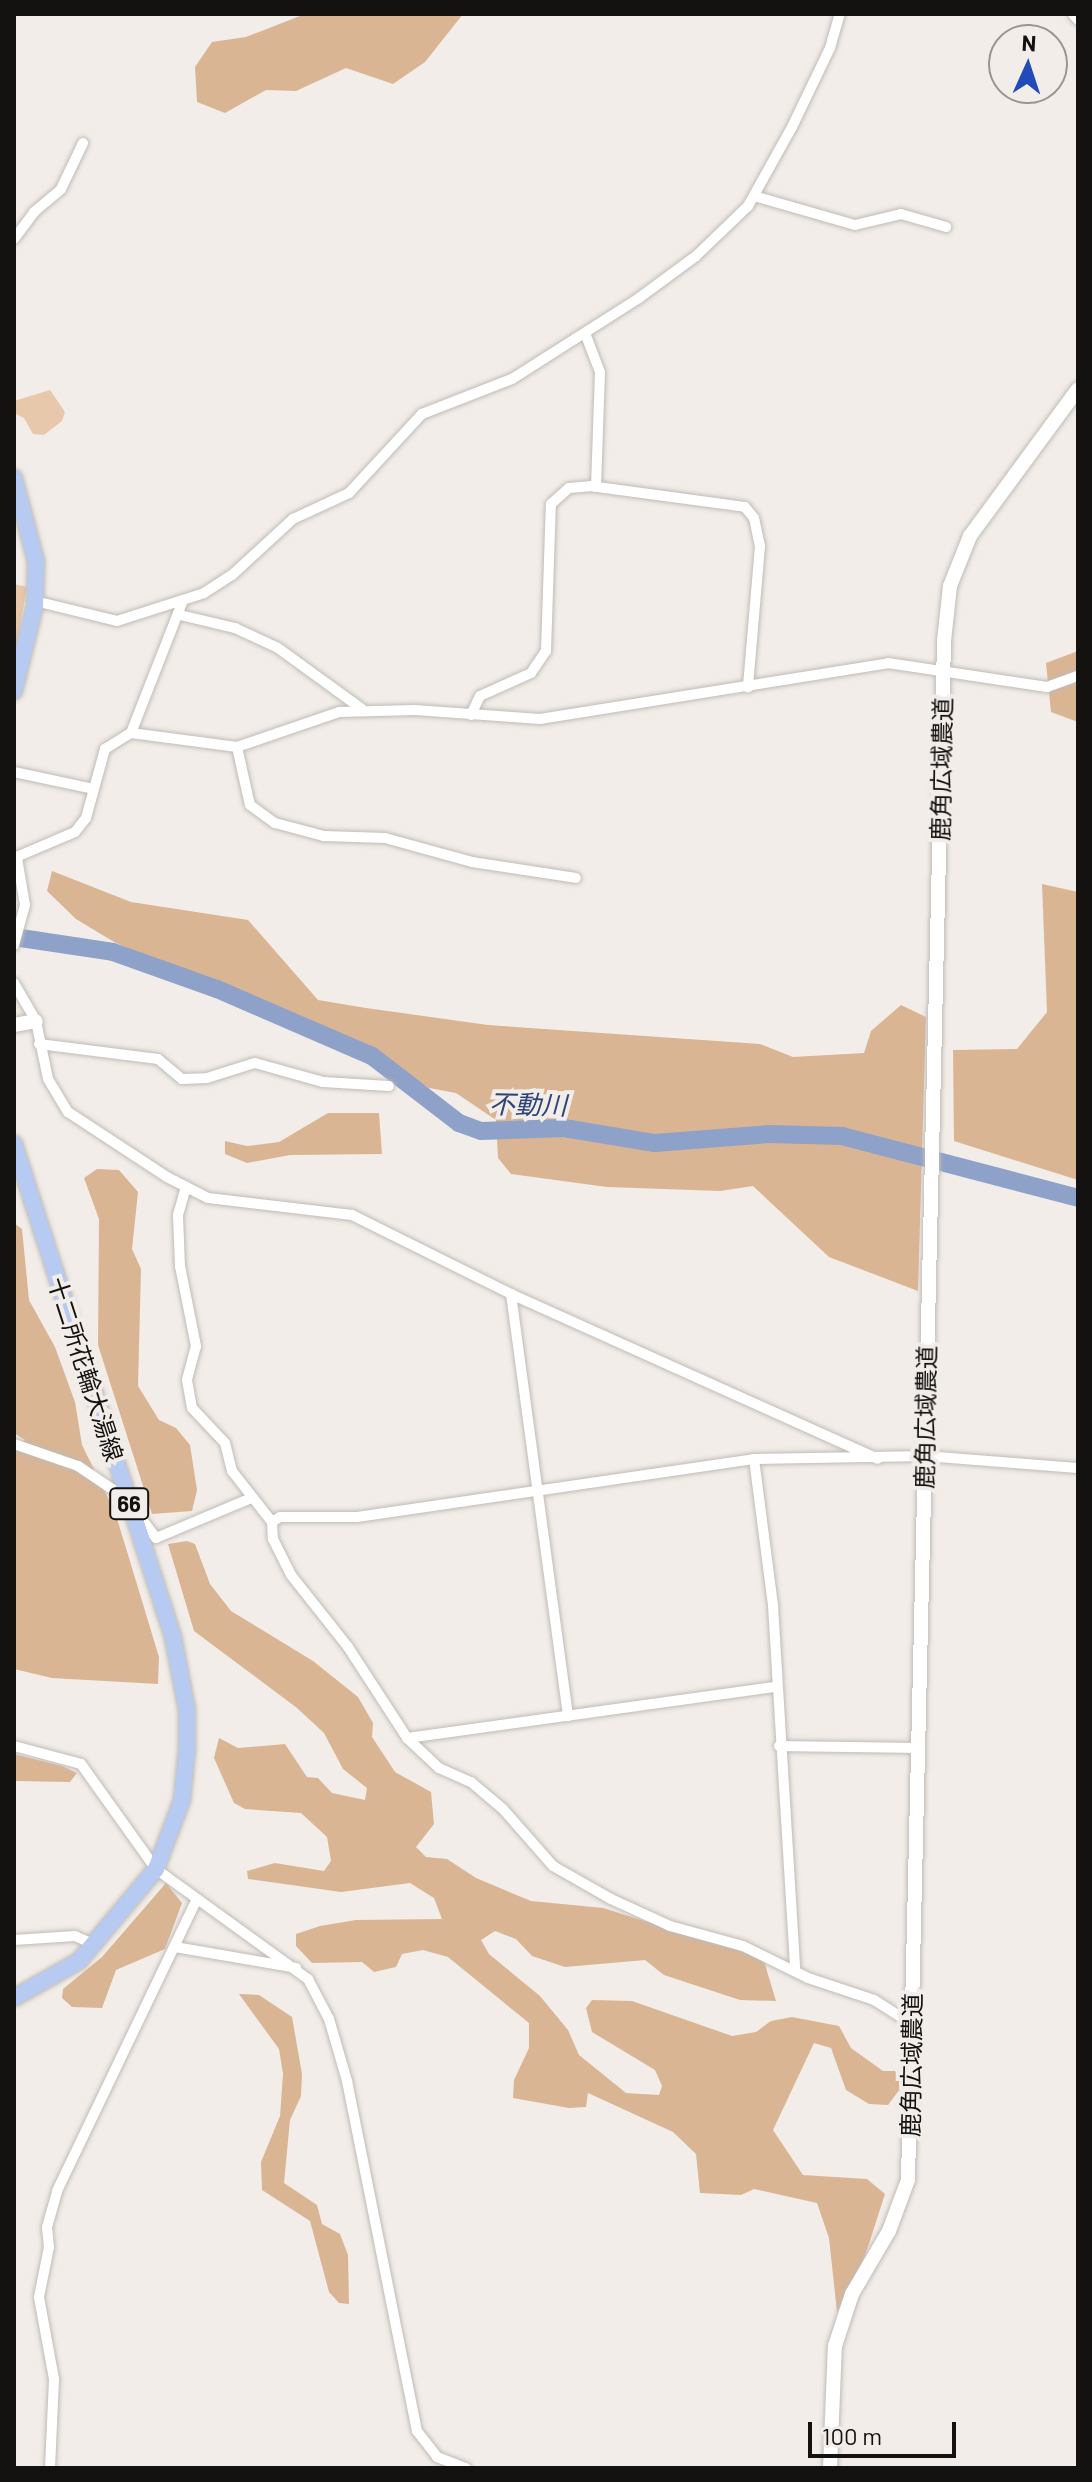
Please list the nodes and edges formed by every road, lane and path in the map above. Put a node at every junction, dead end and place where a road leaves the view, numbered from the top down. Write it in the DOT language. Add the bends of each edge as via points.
graph roads {
  1 [pos="840,14"];
  2 [pos="1073,14"];
  3 [pos="1078,20"];
  4 [pos="83,143"];
  5 [pos="754,196"];
  6 [pos="946,227"];
  7 [pos="14,239"];
  8 [pos="585,333"];
  9 [pos="1078,389"];
  10 [pos="14,478"];
  11 [pos="596,487"];
  12 [pos="17,500"];
  13 [pos="35,601"];
  14 [pos="182,603"];
  15 [pos="180,615"];
  16 [pos="944,673"];
  17 [pos="1078,676"];
  18 [pos="748,687"];
  19 [pos="14,691"];
  20 [pos="362,709"];
  21 [pos="471,715"];
  22 [pos="131,733"];
  23 [pos="237,747"];
  24 [pos="14,772"];
  25 [pos="93,789"];
  26 [pos="16,858"];
  27 [pos="576,878"];
  28 [pos="14,945"];
  29 [pos="14,983"];
  30 [pos="36,1021"];
  31 [pos="14,1025"];
  32 [pos="39,1044"];
  33 [pos="389,1086"];
  34 [pos="14,1144"];
  35 [pos="18,1169"];
  36 [pos="186,1187"];
  37 [pos="511,1294"];
  38 [pos="14,1444"];
  39 [pos="925,1456"];
  40 [pos="754,1459"];
  41 [pos="878,1459"];
  42 [pos="1078,1468"];
  43 [pos="535,1491"];
  44 [pos="251,1498"];
  45 [pos="128,1501"];
  46 [pos="272,1522"];
  47 [pos="774,1687"];
  48 [pos="568,1716"];
  49 [pos="407,1738"];
  50 [pos="14,1746"];
  51 [pos="779,1746"];
  52 [pos="917,1748"];
  53 [pos="156,1869"];
  54 [pos="197,1899"];
  55 [pos="14,1940"];
  56 [pos="95,1945"];
  57 [pos="175,1947"];
  58 [pos="296,1968"];
  59 [pos="795,1970"];
  60 [pos="14,1998"];
  61 [pos="912,2024"];
  62 [pos="50,2468"];
  63 [pos="466,2468"];
  64 [pos="830,2468"];
  1 -- 5 [label="street" via="830,48"];
  2 -- 3 [label="street"];
  4 -- 7 [label="street" via="61,189"];
  5 -- 6 [label="street" via="855,225 901,214"];
  5 -- 8 [label="street" via="727,230 696,256"];
  8 -- 11 [label="street" via="600,372"];
  8 -- 14 [label="street" via="512,379 422,414 349,493 293,519 232,575"];
  9 -- 16 [label="street, 鹿角広域農道" via="970,536 950,586"];
  10 -- 12 [label="main road"];
  11 -- 18 [label="street" via="745,507 754,518 760,546"];
  11 -- 21 [label="street" via="569,488 551,504 546,651 531,673 480,696"];
  12 -- 13 [label="main road" via="36,561"];
  13 -- 14 [label="street" via="117,621"];
  13 -- 19 [label="main road"];
  14 -- 15 [label="street"];
  15 -- 20 [label="street" via="235,628 278,648"];
  15 -- 22 [label="street"];
  16 -- 17 [label="street" via="1047,687"];
  16 -- 18 [label="street" via="888,663"];
  16 -- 39 [label="street, 鹿角広域農道"];
  18 -- 21 [label="street" via="540,719"];
  20 -- 21 [label="street"];
  20 -- 23 [label="street"];
  22 -- 23 [label="street"];
  22 -- 25 [label="street" via="105,749"];
  23 -- 27 [label="street" via="250,805 275,823 324,836 385,838 472,862"];
  24 -- 25 [label="street"];
  25 -- 26 [label="street" via="86,818 75,832"];
  26 -- 28 [label="street" via="25,905"];
  29 -- 30 [label="street"];
  30 -- 31 [label="street"];
  30 -- 32 [label="street"];
  32 -- 33 [label="street" via="158,1059 182,1079 207,1078 255,1063 323,1082"];
  32 -- 36 [label="street" via="48,1079 68,1112 116,1148"];
  34 -- 35 [label="main road, 十二所花輪大湯線 / 66"];
  35 -- 45 [label="main road, 十二所花輪大湯線 / 66"];
  36 -- 37 [label="street" via="208,1198 352,1215"];
  36 -- 44 [label="street" via="178,1215 180,1266 196,1346 187,1380 192,1408 225,1443 232,1471"];
  37 -- 41 [label="street"];
  37 -- 43 [label="street"];
  38 -- 45 [label="street" via="78,1466"];
  39 -- 41 [label="street"];
  39 -- 42 [label="street"];
  39 -- 52 [label="street, 鹿角広域農道"];
  40 -- 41 [label="street"];
  40 -- 43 [label="street"];
  40 -- 47 [label="street" via="773,1606"];
  43 -- 46 [label="street" via="357,1517 280,1517"];
  43 -- 48 [label="street"];
  44 -- 45 [label="street" via="156,1538"];
  44 -- 46 [label="street"];
  45 -- 53 [label="main road, 十二所花輪大湯線 / 66" via="173,1637 187,1710 182,1800"];
  46 -- 49 [label="street" via="273,1539 291,1575 348,1647"];
  47 -- 48 [label="street"];
  47 -- 51 [label="street"];
  48 -- 49 [label="street"];
  49 -- 59 [label="street" via="439,1768 471,1782 503,1809 553,1866 670,1926 743,1946"];
  50 -- 53 [label="street" via="81,1764"];
  51 -- 52 [label="street"];
  51 -- 59 [label="street"];
  52 -- 61 [label="street, 鹿角広域農道"];
  53 -- 54 [label="street"];
  53 -- 56 [label="main road, 十二所花輪大湯線 / 66"];
  54 -- 57 [label="street"];
  54 -- 58 [label="street"];
  55 -- 56 [label="street" via="75,1936"];
  56 -- 60 [label="main road, 十二所花輪大湯線 / 66" via="79,1961"];
  57 -- 58 [label="street"];
  57 -- 62 [label="street" via="57,2191 47,2227 49,2247 39,2297 54,2379"];
  58 -- 63 [label="street" via="308,1979 329,2019 347,2081 417,2431 437,2457"];
  59 -- 61 [label="street" via="874,2000"];
  61 -- 64 [label="street, 鹿角広域農道" via="908,2180 889,2231 852,2294 835,2346"];
}
